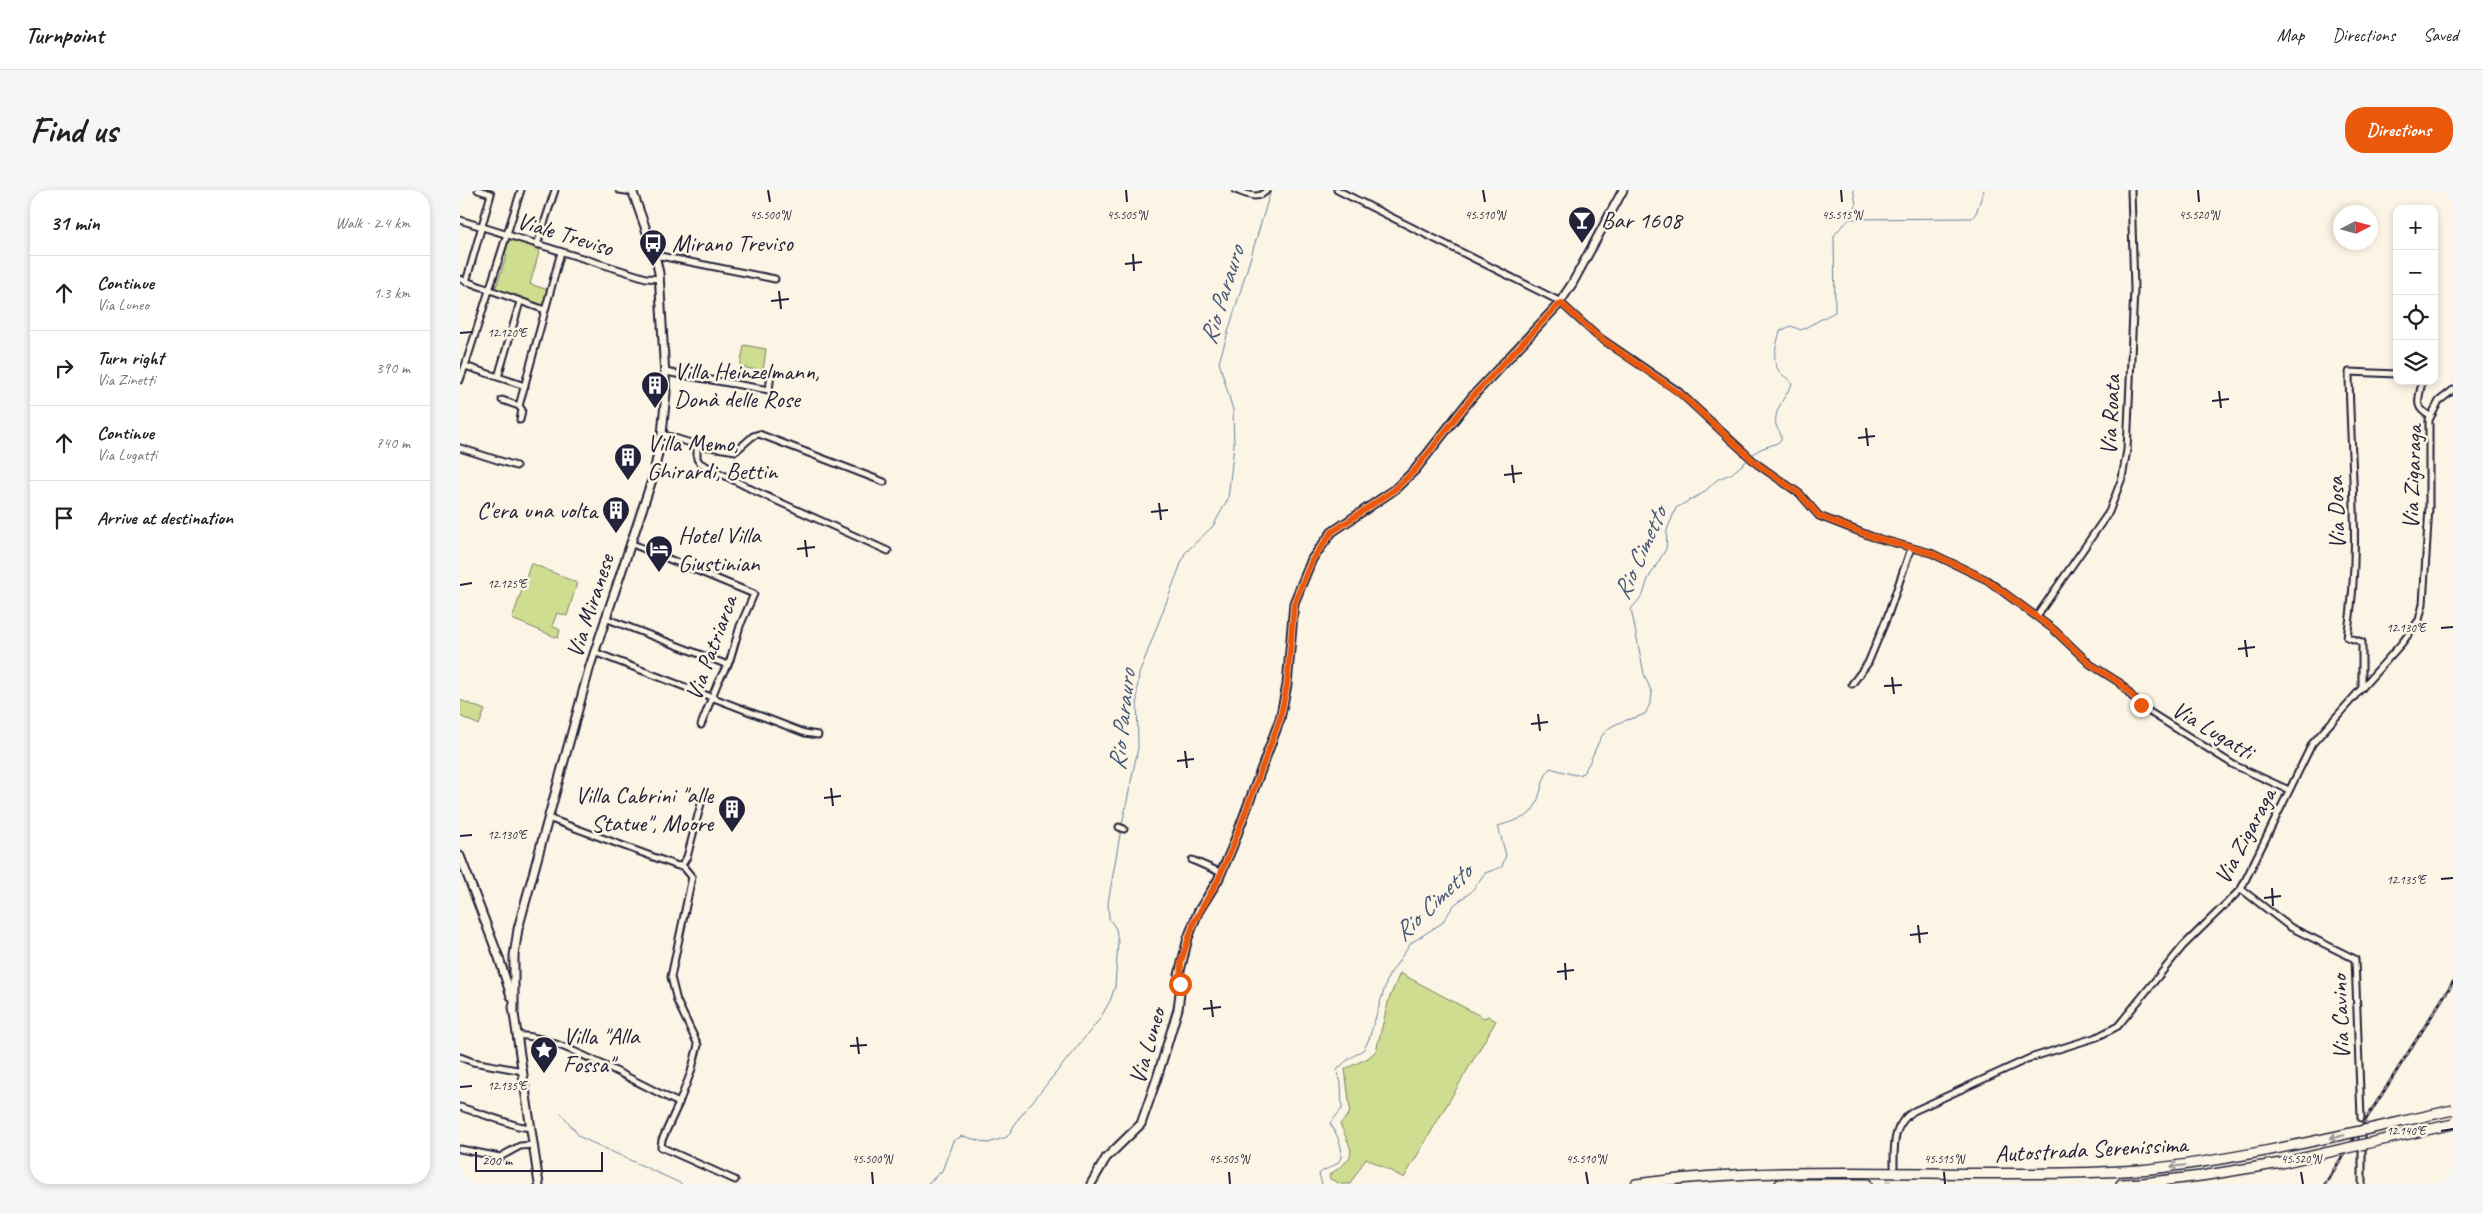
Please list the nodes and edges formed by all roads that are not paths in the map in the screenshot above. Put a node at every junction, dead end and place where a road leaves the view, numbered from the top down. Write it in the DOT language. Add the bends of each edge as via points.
graph roads {
  1 [pos="478,190"];
  2 [pos="521,190"];
  3 [pos="555,190"];
  4 [pos="619,190"];
  5 [pos="1235,190"];
  6 [pos="1267,190"];
  7 [pos="1338,190"];
  8 [pos="1623,190"];
  9 [pos="2131,190"];
  10 [pos="633,191"];
  11 [pos="460,220"];
  12 [pos="482,227"];
  13 [pos="508,235"];
  14 [pos="537,244"];
  15 [pos="561,252"];
  16 [pos="656,255"];
  17 [pos="460,279"];
  18 [pos="660,279"];
  19 [pos="775,279"];
  20 [pos="466,282"];
  21 [pos="490,291"];
  22 [pos="520,302"];
  23 [pos="1560,302"];
  24 [pos="545,310"];
  25 [pos="466,366"];
  26 [pos="665,372"];
  27 [pos="771,374"];
  28 [pos="2393,374"];
  29 [pos="498,377"];
  30 [pos="460,380"];
  31 [pos="2422,385"];
  32 [pos="525,386"];
  33 [pos="2453,390"];
  34 [pos="502,400"];
  35 [pos="519,406"];
  36 [pos="2430,416"];
  37 [pos="520,420"];
  38 [pos="662,434"];
  39 [pos="697,445"];
  40 [pos="460,448"];
  41 [pos="516,466"];
  42 [pos="884,482"];
  43 [pos="630,543"];
  44 [pos="1911,548"];
  45 [pos="888,551"];
  46 [pos="2037,616"];
  47 [pos="605,618"];
  48 [pos="594,652"];
  49 [pos="728,665"];
  50 [pos="1852,684"];
  51 [pos="2362,688"];
  52 [pos="711,698"];
  53 [pos="701,725"];
  54 [pos="818,735"];
  55 [pos="2289,790"];
  56 [pos="703,796"];
  57 [pos="548,818"];
  58 [pos="460,856"];
  59 [pos="1192,860"];
  60 [pos="682,865"];
  61 [pos="463,873"];
  62 [pos="1222,873"];
  63 [pos="2241,889"];
  64 [pos="516,944"];
  65 [pos="512,962"];
  66 [pos="501,964"];
  67 [pos="506,978"];
  68 [pos="514,1010"];
  69 [pos="518,1036"];
  70 [pos="460,1057"];
  71 [pos="522,1070"];
  72 [pos="680,1103"];
  73 [pos="460,1107"];
  74 [pos="2453,1110"];
  75 [pos="2361,1118"];
  76 [pos="2453,1124"];
  77 [pos="531,1128"];
  78 [pos="2362,1136"];
  79 [pos="534,1145"];
  80 [pos="460,1149"];
  81 [pos="1894,1166"];
  82 [pos="735,1180"];
  83 [pos="539,1184"];
  84 [pos="1091,1184"];
  85 [pos="1636,1184"];
  86 [pos="1780,1184"];
  87 [pos="1867,1184"];
  88 [pos="2121,1184"];
  89 [pos="2362,1184"];
  1 -- 12 [label="street" via="491,194"];
  2 -- 13 [label="street"];
  3 -- 14 [label="street"];
  4 -- 10 [label="street"];
  5 -- 6 [label="street" via="1253,196 1263,195"];
  7 -- 23 [label="street, Via Lugatti"];
  8 -- 23 [label="main road, Via Luneo"];
  9 -- 46 [label="street, Via Roata" via="2134,289 2124,471 2109,512"];
  10 -- 16 [label="main road, Via Miranese"];
  11 -- 12 [label="street, Viale Treviso"];
  12 -- 13 [label="street, Viale Treviso"];
  12 -- 20 [label="street"];
  13 -- 14 [label="street, Viale Treviso"];
  13 -- 21 [label="street"];
  14 -- 15 [label="street, Viale Treviso"];
  15 -- 18 [label="street, Viale Treviso" via="646,278"];
  15 -- 24 [label="street"];
  16 -- 18 [label="main road, Via Miranese"];
  16 -- 19 [label="street"];
  17 -- 20 [label="street"];
  18 -- 26 [label="main road, Via Miranese"];
  20 -- 21 [label="street"];
  21 -- 22 [label="street"];
  21 -- 25 [label="street"];
  22 -- 24 [label="street"];
  22 -- 29 [label="street"];
  23 -- 44 [label="street, Via Lugatti" via="1596,335 1678,391 1750,458 1800,494 1822,517"];
  23 -- 62 [label="main road, Via Luneo" via="1472,397 1405,480 1332,532 1319,547 1294,604 1287,685 1280,719"];
  24 -- 32 [label="street"];
  25 -- 29 [label="street"];
  25 -- 30 [label="street"];
  26 -- 27 [label="street" via="769,390"];
  26 -- 38 [label="main road, Via Miranese"];
  28 -- 51 [label="street, Via Dosa" via="2349,372 2356,529 2355,584 2347,637 2362,642"];
  29 -- 32 [label="street"];
  31 -- 36 [label="street" via="2419,406"];
  32 -- 35 [label="street"];
  33 -- 36 [label="street, Via Zigaraga" via="2439,401"];
  34 -- 35 [label="street"];
  35 -- 37 [label="street" via="522,410"];
  36 -- 51 [label="street, Via Zigaraga" via="2427,430 2429,507 2421,613 2413,630"];
  38 -- 39 [label="street"];
  38 -- 43 [label="main road, Via Miranese" via="653,477"];
  39 -- 42 [label="street" via="736,451 759,434"];
  39 -- 45 [label="street" via="699,462"];
  40 -- 41 [label="street"];
  43 -- 47 [label="main road, Via Miranese"];
  43 -- 49 [label="street, Via Patriarca" via="754,594"];
  44 -- 46 [label="street, Via Lugatti" via="1931,553 1987,580"];
  44 -- 50 [label="street" via="1870,658"];
  46 -- 55 [label="street, Via Lugatti" via="2090,664 2120,683 2148,711 2234,765"];
  47 -- 48 [label="main road, Via Miranese"];
  47 -- 49 [label="street"];
  48 -- 52 [label="street"];
  48 -- 57 [label="main road, Via Miranese"];
  49 -- 52 [label="street, Via Patriarca"];
  51 -- 55 [label="street, Via Zigaraga" via="2312,744"];
  52 -- 53 [label="street, Via Patriarca"];
  52 -- 54 [label="street"];
  55 -- 63 [label="street, Via Zigaraga"];
  56 -- 60 [label="street"];
  57 -- 60 [label="street" via="673,866"];
  57 -- 64 [label="main road, Via Miranese"];
  58 -- 61 [label="main road, Via Miranese"];
  59 -- 62 [label="street"];
  60 -- 72 [label="street" via="692,878 671,977 698,1045"];
  61 -- 66 [label="main road, Via Miranese"];
  62 -- 84 [label="main road, Via Luneo" via="1198,912 1185,947 1179,974 1178,1009 1146,1113 1134,1133 1106,1158"];
  63 -- 75 [label="street, Via Cavino" via="2290,927 2355,959"];
  63 -- 81 [label="street, Via Zigaraga" via="2183,946 2118,1026 2097,1037 2021,1061 1904,1118 1897,1127"];
  64 -- 65 [label="main road, Via Miranese"];
  64 -- 68 [label="main road, Via Miranese"];
  65 -- 66 [label="main road"];
  65 -- 67 [label="main road, Via Miranese"];
  66 -- 67 [label="main road, Via Miranese"];
  67 -- 68 [label="main road, Via Miranese"];
  68 -- 69 [label="main road, Via Miranese"];
  69 -- 71 [label="main road, Via Miranese"];
  69 -- 72 [label="street" via="554,1043"];
  70 -- 71 [label="street"];
  71 -- 77 [label="main road, Via Miranese"];
  72 -- 82 [label="street" via="661,1147"];
  73 -- 77 [label="street"];
  74 -- 85 [label="highway, Autostrada Serenissima, one-way, bridge" via="2301,1146 2140,1170 2054,1175 1796,1171"];
  76 -- 88 [label="highway, Autostrada Serenissima, bridge" via="2281,1163 2209,1175"];
  77 -- 79 [label="main road, Via Miranese"];
  78 -- 89 [label="street"];
  79 -- 80 [label="street" via="520,1146 500,1157"];
  79 -- 83 [label="main road, Via Miranese"];
  86 -- 87 [label="highway"];
}
